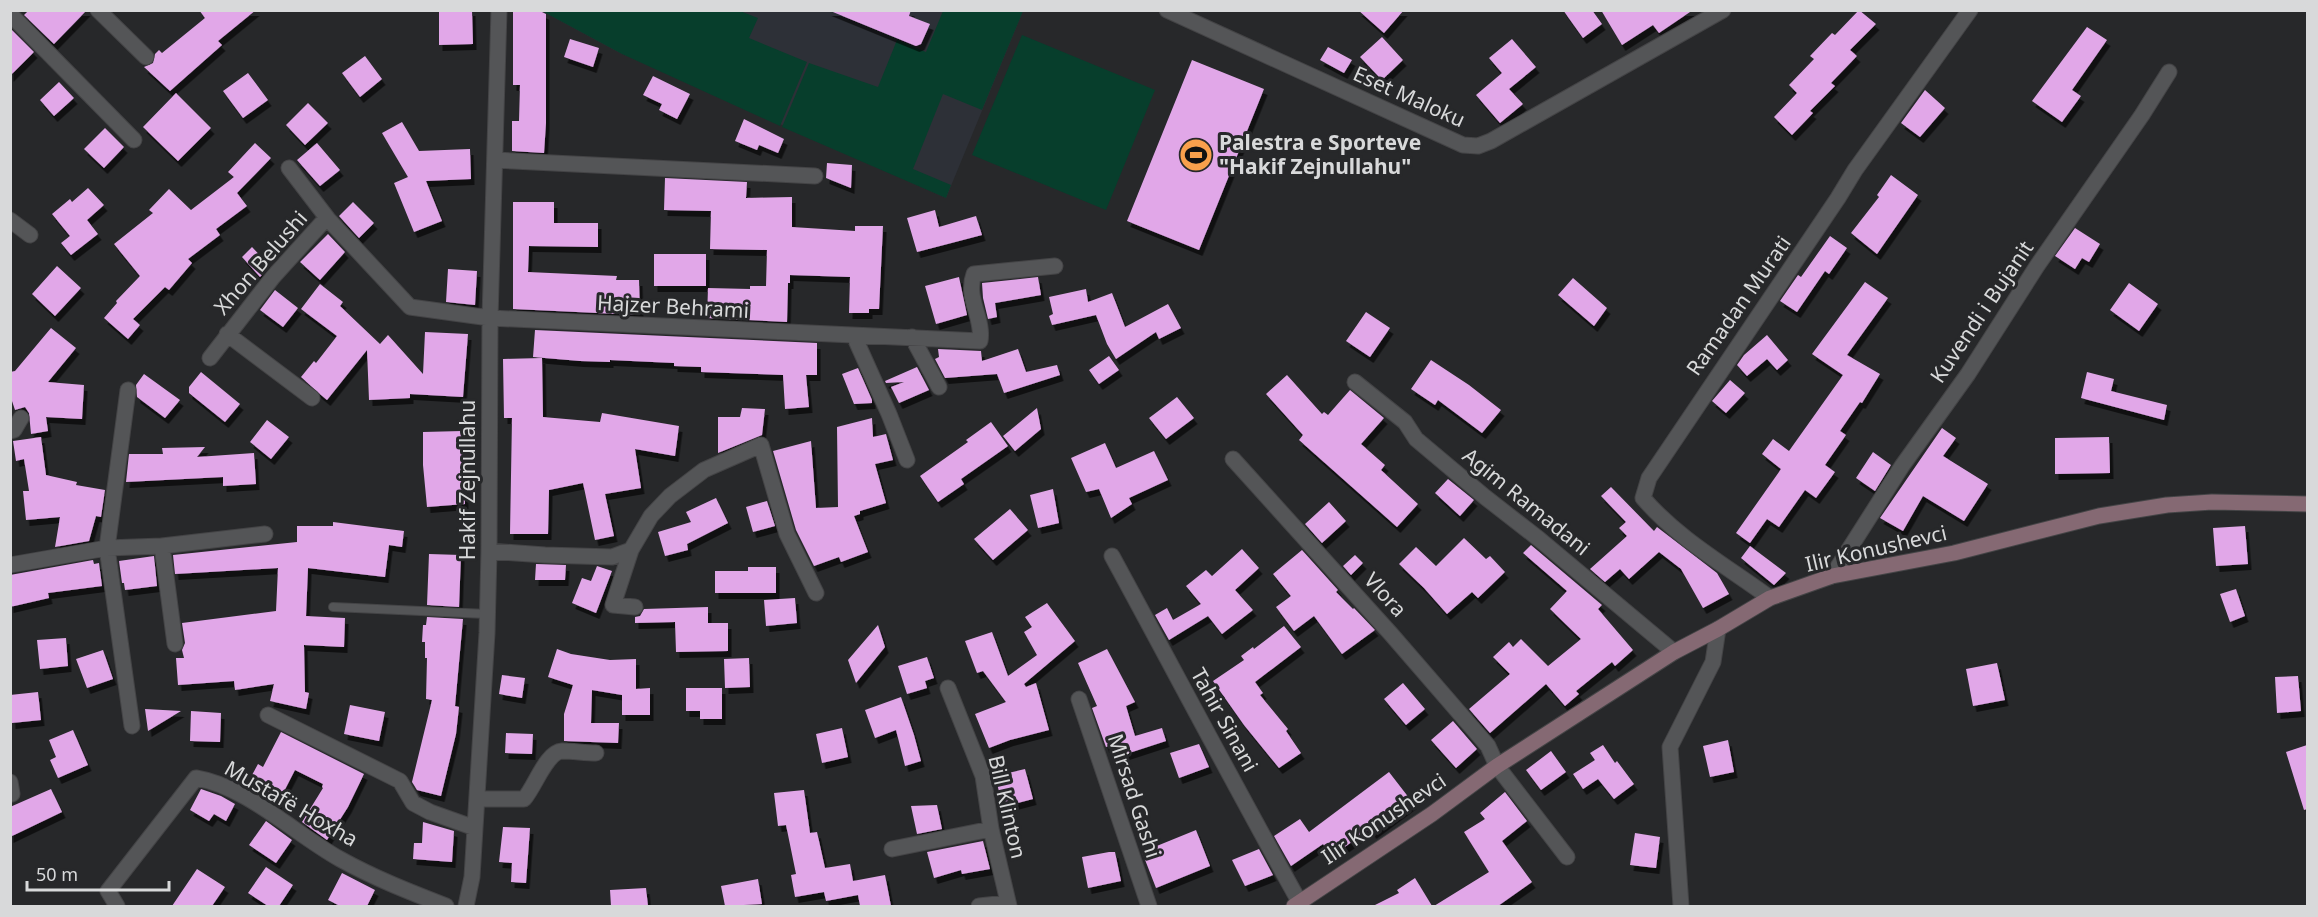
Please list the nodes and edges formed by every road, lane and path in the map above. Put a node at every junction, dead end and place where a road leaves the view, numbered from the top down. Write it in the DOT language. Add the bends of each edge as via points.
graph roads {
  1 [pos="98,10"];
  2 [pos="499,10"];
  3 [pos="1167,10"];
  4 [pos="1723,10"];
  5 [pos="1970,10"];
  6 [pos="10,14"];
  7 [pos="146,57"];
  8 [pos="2169,72"];
  9 [pos="134,140"];
  10 [pos="495,160"];
  11 [pos="289,168"];
  12 [pos="814,176"];
  13 [pos="328,219"];
  14 [pos="10,220"];
  15 [pos="30,236"];
  16 [pos="1055,266"];
  17 [pos="490,318"];
  18 [pos="227,334"];
  19 [pos="854,336"];
  20 [pos="912,337"];
  21 [pos="210,358"];
  22 [pos="1355,382"];
  23 [pos="939,387"];
  24 [pos="128,390"];
  25 [pos="312,398"];
  26 [pos="21,418"];
  27 [pos="10,432"];
  28 [pos="1233,459"];
  29 [pos="907,460"];
  30 [pos="2307,504"];
  31 [pos="265,534"];
  32 [pos="162,546"];
  33 [pos="107,548"];
  34 [pos="631,550"];
  35 [pos="489,551"];
  36 [pos="1112,556"];
  37 [pos="10,565"];
  38 [pos="1832,576"];
  39 [pos="816,593"];
  40 [pos="1770,598"];
  41 [pos="333,607"];
  42 [pos="635,607"];
  43 [pos="487,614"];
  44 [pos="1718,629"];
  45 [pos="175,644"];
  46 [pos="1674,652"];
  47 [pos="948,688"];
  48 [pos="1079,699"];
  49 [pos="268,716"];
  50 [pos="132,726"];
  51 [pos="596,753"];
  52 [pos="1497,766"];
  53 [pos="477,799"];
  54 [pos="475,828"];
  55 [pos="991,829"];
  56 [pos="892,849"];
  57 [pos="1567,857"];
  58 [pos="1297,904"];
  59 [pos="1008,905"];
  60 [pos="117,906"];
  61 [pos="446,906"];
  62 [pos="466,906"];
  63 [pos="979,906"];
  64 [pos="1149,906"];
  65 [pos="1681,906"];
  1 -- 7 [label="street"];
  2 -- 10 [label="street, Hakif Zejnullahu"];
  3 -- 4 [label="street, Eset Maloku" via="1463,145 1478,146"];
  5 -- 40 [label="street, Ramadan Murati" via="1855,170 1649,478 1643,498 1655,512"];
  6 -- 9 [label="street"];
  8 -- 38 [label="street, Kuvendi i Bujanit" via="1968,374 1902,465"];
  10 -- 12 [label="street"];
  10 -- 17 [label="street, Hakif Zejnullahu"];
  11 -- 13 [label="street, Xhon Belushi"];
  13 -- 17 [label="street, Xhon Belushi" via="410,307"];
  13 -- 18 [label="street, Xhon Belushi" via="273,277"];
  14 -- 15 [label="street"];
  16 -- 20 [label="street, Hajzer Behrami" via="974,274 970,284 982,329 980,341"];
  17 -- 19 [label="street, Hajzer Behrami"];
  17 -- 35 [label="street, Hakif Zejnullahu"];
  18 -- 21 [label="street, Xhon Belushi"];
  18 -- 25 [label="street, Xhon Belushi"];
  19 -- 20 [label="street, Hajzer Behrami"];
  19 -- 29 [label="street"];
  20 -- 23 [label="street"];
  22 -- 46 [label="street, Agim Ramadani" via="1405,422 1416,439 1476,490"];
  24 -- 33 [label="street"];
  26 -- 27 [label="street"];
  28 -- 52 [label="street, Vlora" via="1488,746"];
  30 -- 38 [label="street, Ilir Konushevci" via="2167,505 2099,516 1954,553"];
  31 -- 32 [label="street"];
  32 -- 33 [label="street"];
  32 -- 45 [label="street"];
  33 -- 37 [label="street"];
  33 -- 50 [label="street"];
  34 -- 35 [label="street" via="612,557"];
  34 -- 39 [label="street" via="651,516 670,496 704,470 761,445 787,534"];
  34 -- 42 [label="street" via="613,605"];
  35 -- 43 [label="street, Hakif Zejnullahu"];
  36 -- 58 [label="street, Tahir Sinani"];
  38 -- 40 [label="street, Ilir Konushevci"];
  40 -- 44 [label="street, Ilir Konushevci"];
  41 -- 43 [label="lane"];
  43 -- 53 [label="street, Hakif Zejnullahu"];
  44 -- 46 [label="street, Ilir Konushevci"];
  44 -- 65 [label="street" via="1713,662 1670,747"];
  46 -- 52 [label="street, Ilir Konushevci"];
  47 -- 55 [label="street, Bill Klinton" via="983,776"];
  48 -- 64 [label="street, Mirsad Gashi"];
  49 -- 54 [label="street" via="400,781 413,803"];
  51 -- 53 [label="street" via="559,751 548,759 524,799"];
  52 -- 57 [label="street"];
  52 -- 58 [label="street, Ilir Konushevci"];
  53 -- 54 [label="street, Hakif Zejnullahu"];
  54 -- 62 [label="street, Hakif Zejnullahu"];
  55 -- 56 [label="street"];
  55 -- 59 [label="street, Bill Klinton"];
  59 -- 63 [label="street, Bill Klinton"];
  60 -- 61 [label="street, Mustafë Hoxha" via="108,891 196,777 233,790 340,859"];
}
